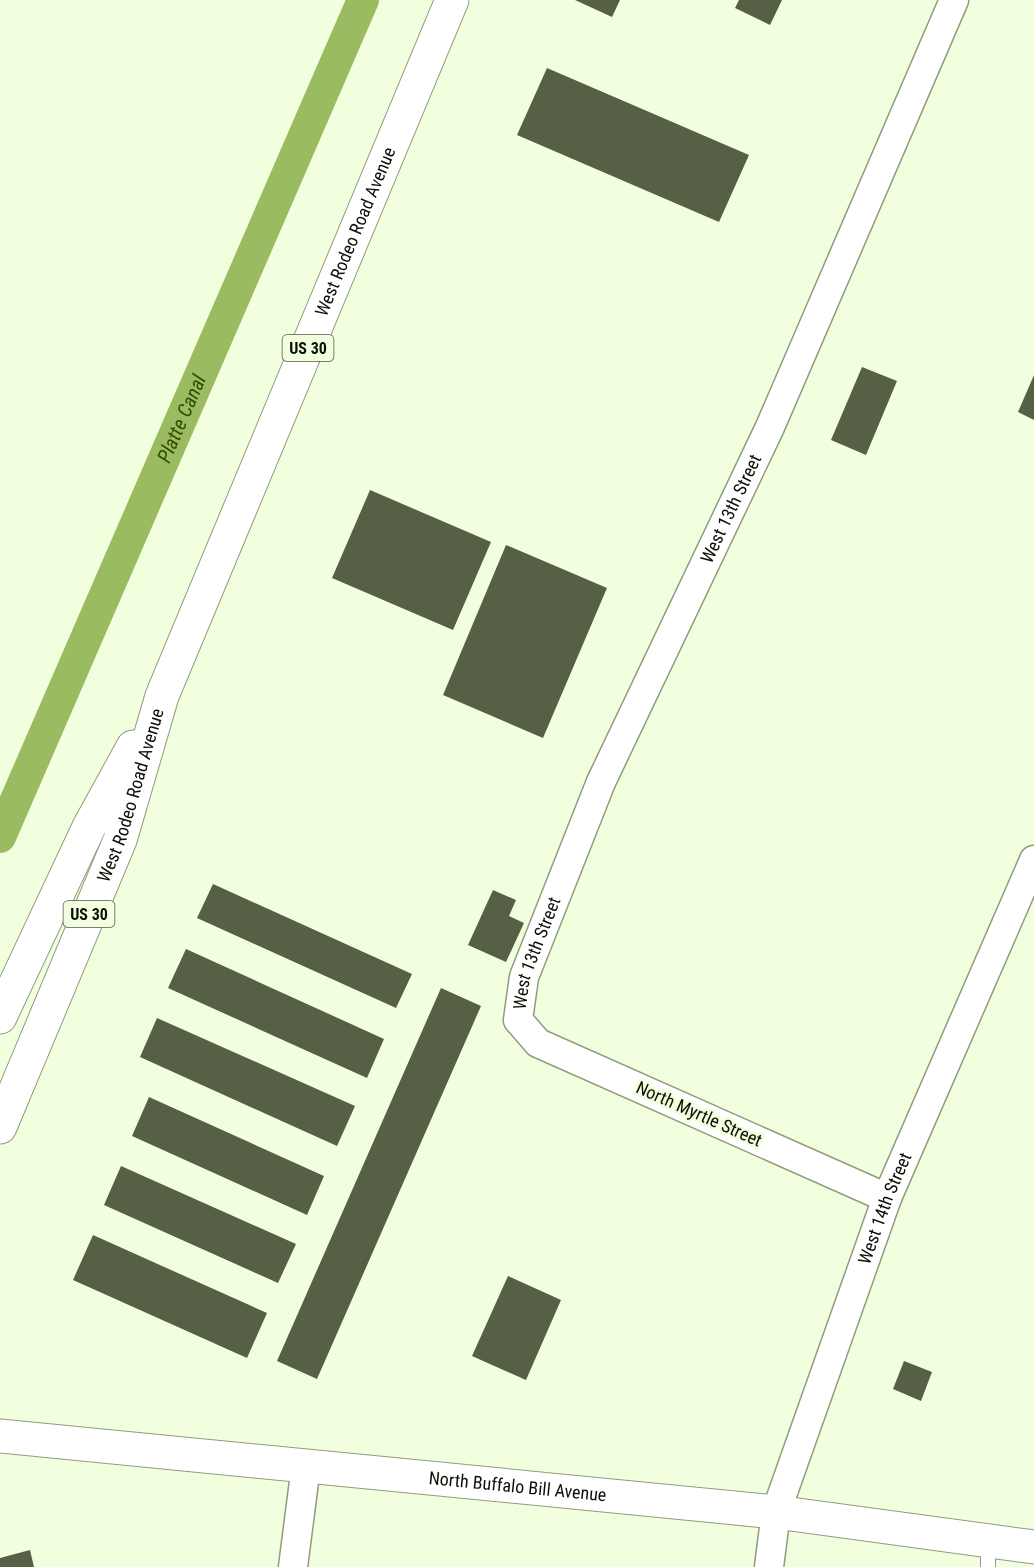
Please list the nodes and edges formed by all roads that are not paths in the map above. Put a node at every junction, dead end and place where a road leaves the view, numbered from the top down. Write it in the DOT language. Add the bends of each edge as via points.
graph roads {
  1 [pos="452,0"];
  2 [pos="954,0"];
  3 [pos="162,696"];
  4 [pos="1034,860"];
  5 [pos="0,1017"];
  6 [pos="518,1020"];
  7 [pos="0,1127"];
  8 [pos="887,1198"];
  9 [pos="0,1436"];
  10 [pos="306,1466"];
  11 [pos="776,1512"];
  12 [pos="1034,1547"];
  13 [pos="988,1554"];
  14 [pos="293,1567"];
  15 [pos="769,1567"];
  1 -- 3 [label="main road, West Rodeo Road Avenue / US 30"];
  2 -- 6 [label="street, West 13th Street" via="770,427 601,782 524,977"];
  3 -- 5 [label="main road, West Rodeo Road Avenue / US 30" via="89,827"];
  3 -- 7 [label="main road, West Rodeo Road Avenue / US 30" via="120,840"];
  4 -- 8 [label="street, West 14th Street"];
  6 -- 8 [label="street, North Myrtle Street" via="538,1043"];
  8 -- 11 [label="street, West 14th Street"];
  9 -- 10 [label="main road, North Buffalo Bill Avenue"];
  10 -- 11 [label="main road, North Buffalo Bill Avenue"];
  10 -- 14 [label="street"];
  11 -- 13 [label="main road, North Buffalo Bill Avenue"];
  11 -- 15 [label="street, West 14th Street"];
  12 -- 13 [label="main road, North Buffalo Bill Avenue"];
}
